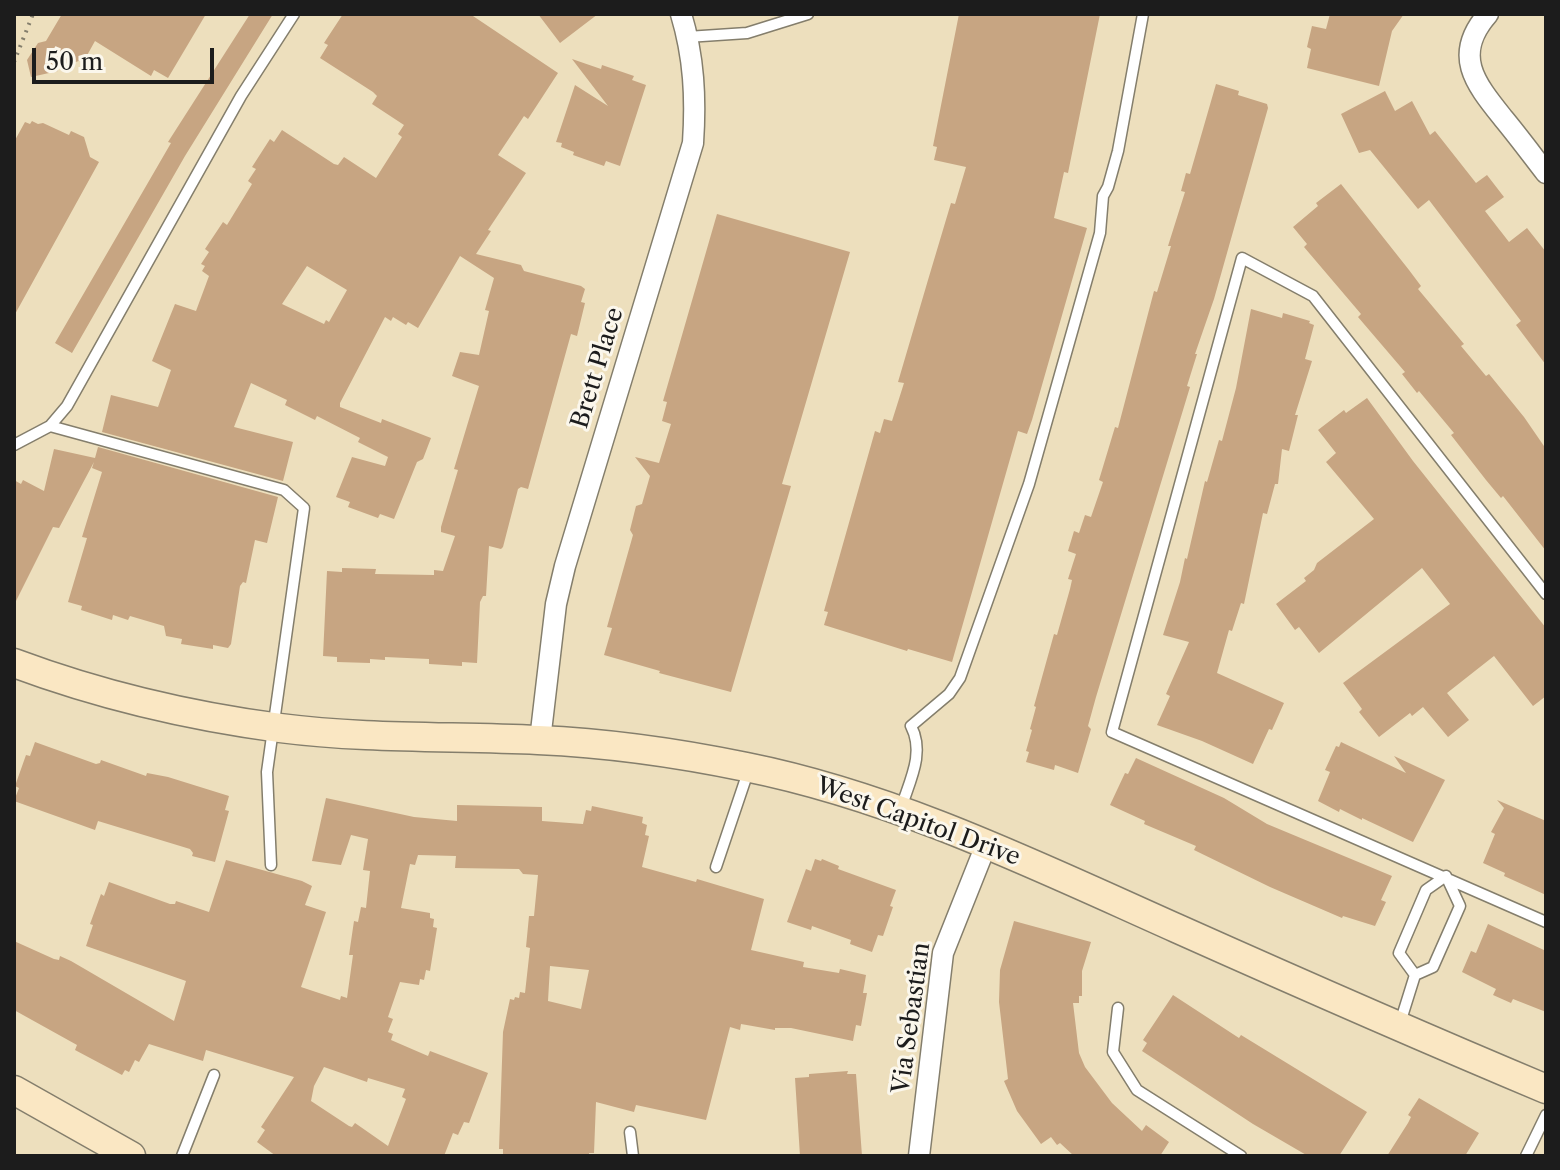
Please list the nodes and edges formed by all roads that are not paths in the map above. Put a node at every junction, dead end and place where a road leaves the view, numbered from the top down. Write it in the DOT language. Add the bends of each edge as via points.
graph roads {
  1 [pos="294,14"];
  2 [pos="681,14"];
  3 [pos="808,14"];
  4 [pos="1143,14"];
  5 [pos="1488,14"];
  6 [pos="687,37"];
  7 [pos="1546,173"];
  8 [pos="50,426"];
  9 [pos="14,445"];
  10 [pos="1546,594"];
  11 [pos="14,663"];
  12 [pos="272,727"];
  13 [pos="540,740"];
  14 [pos="749,767"];
  15 [pos="900,811"];
  16 [pos="986,845"];
  17 [pos="271,865"];
  18 [pos="716,867"];
  19 [pos="1446,876"];
  20 [pos="1546,922"];
  21 [pos="1415,975"];
  22 [pos="1118,1008"];
  23 [pos="1400,1025"];
  24 [pos="214,1075"];
  25 [pos="1546,1089"];
  26 [pos="14,1090"];
  27 [pos="1546,1115"];
  28 [pos="630,1132"];
  29 [pos="131,1156"];
  30 [pos="182,1156"];
  31 [pos="633,1156"];
  32 [pos="919,1156"];
  33 [pos="1241,1156"];
  34 [pos="1526,1156"];
  1 -- 8 [label="lane" via="241,96 67,406"];
  2 -- 6 [label="street, Brett Place"];
  3 -- 6 [label="lane" via="747,33"];
  4 -- 15 [label="lane" via="1118,151 1103,196 1100,233 1042,441 960,678 911,726 918,757"];
  5 -- 7 [label="street" via="1474,34 1471,73"];
  6 -- 13 [label="street, Brett Place" via="696,99 693,143 565,566"];
  8 -- 9 [label="lane"];
  8 -- 12 [label="lane" via="284,490 304,508"];
  10 -- 19 [label="lane" via="1313,296 1242,258 1112,732"];
  11 -- 12 [label="street, West Capitol Drive" via="116,696"];
  12 -- 13 [label="street, West Capitol Drive"];
  12 -- 17 [label="lane" via="267,772"];
  13 -- 14 [label="street, West Capitol Drive" via="621,746"];
  14 -- 15 [label="street, West Capitol Drive"];
  14 -- 18 [label="lane"];
  15 -- 16 [label="street, West Capitol Drive"];
  16 -- 23 [label="street, West Capitol Drive"];
  16 -- 32 [label="street, Via Sebastian" via="943,953"];
  19 -- 20 [label="lane"];
  19 -- 21 [label="lane" via="1460,906 1433,967"];
  19 -- 21 [label="lane" via="1426,890 1399,953"];
  21 -- 23 [label="lane"];
  22 -- 33 [label="lane" via="1113,1052 1137,1090"];
  23 -- 25 [label="street, West Capitol Drive"];
  24 -- 30 [label="lane"];
  26 -- 29 [label="street"];
  27 -- 34 [label="lane"];
  28 -- 31 [label="lane"];
}
